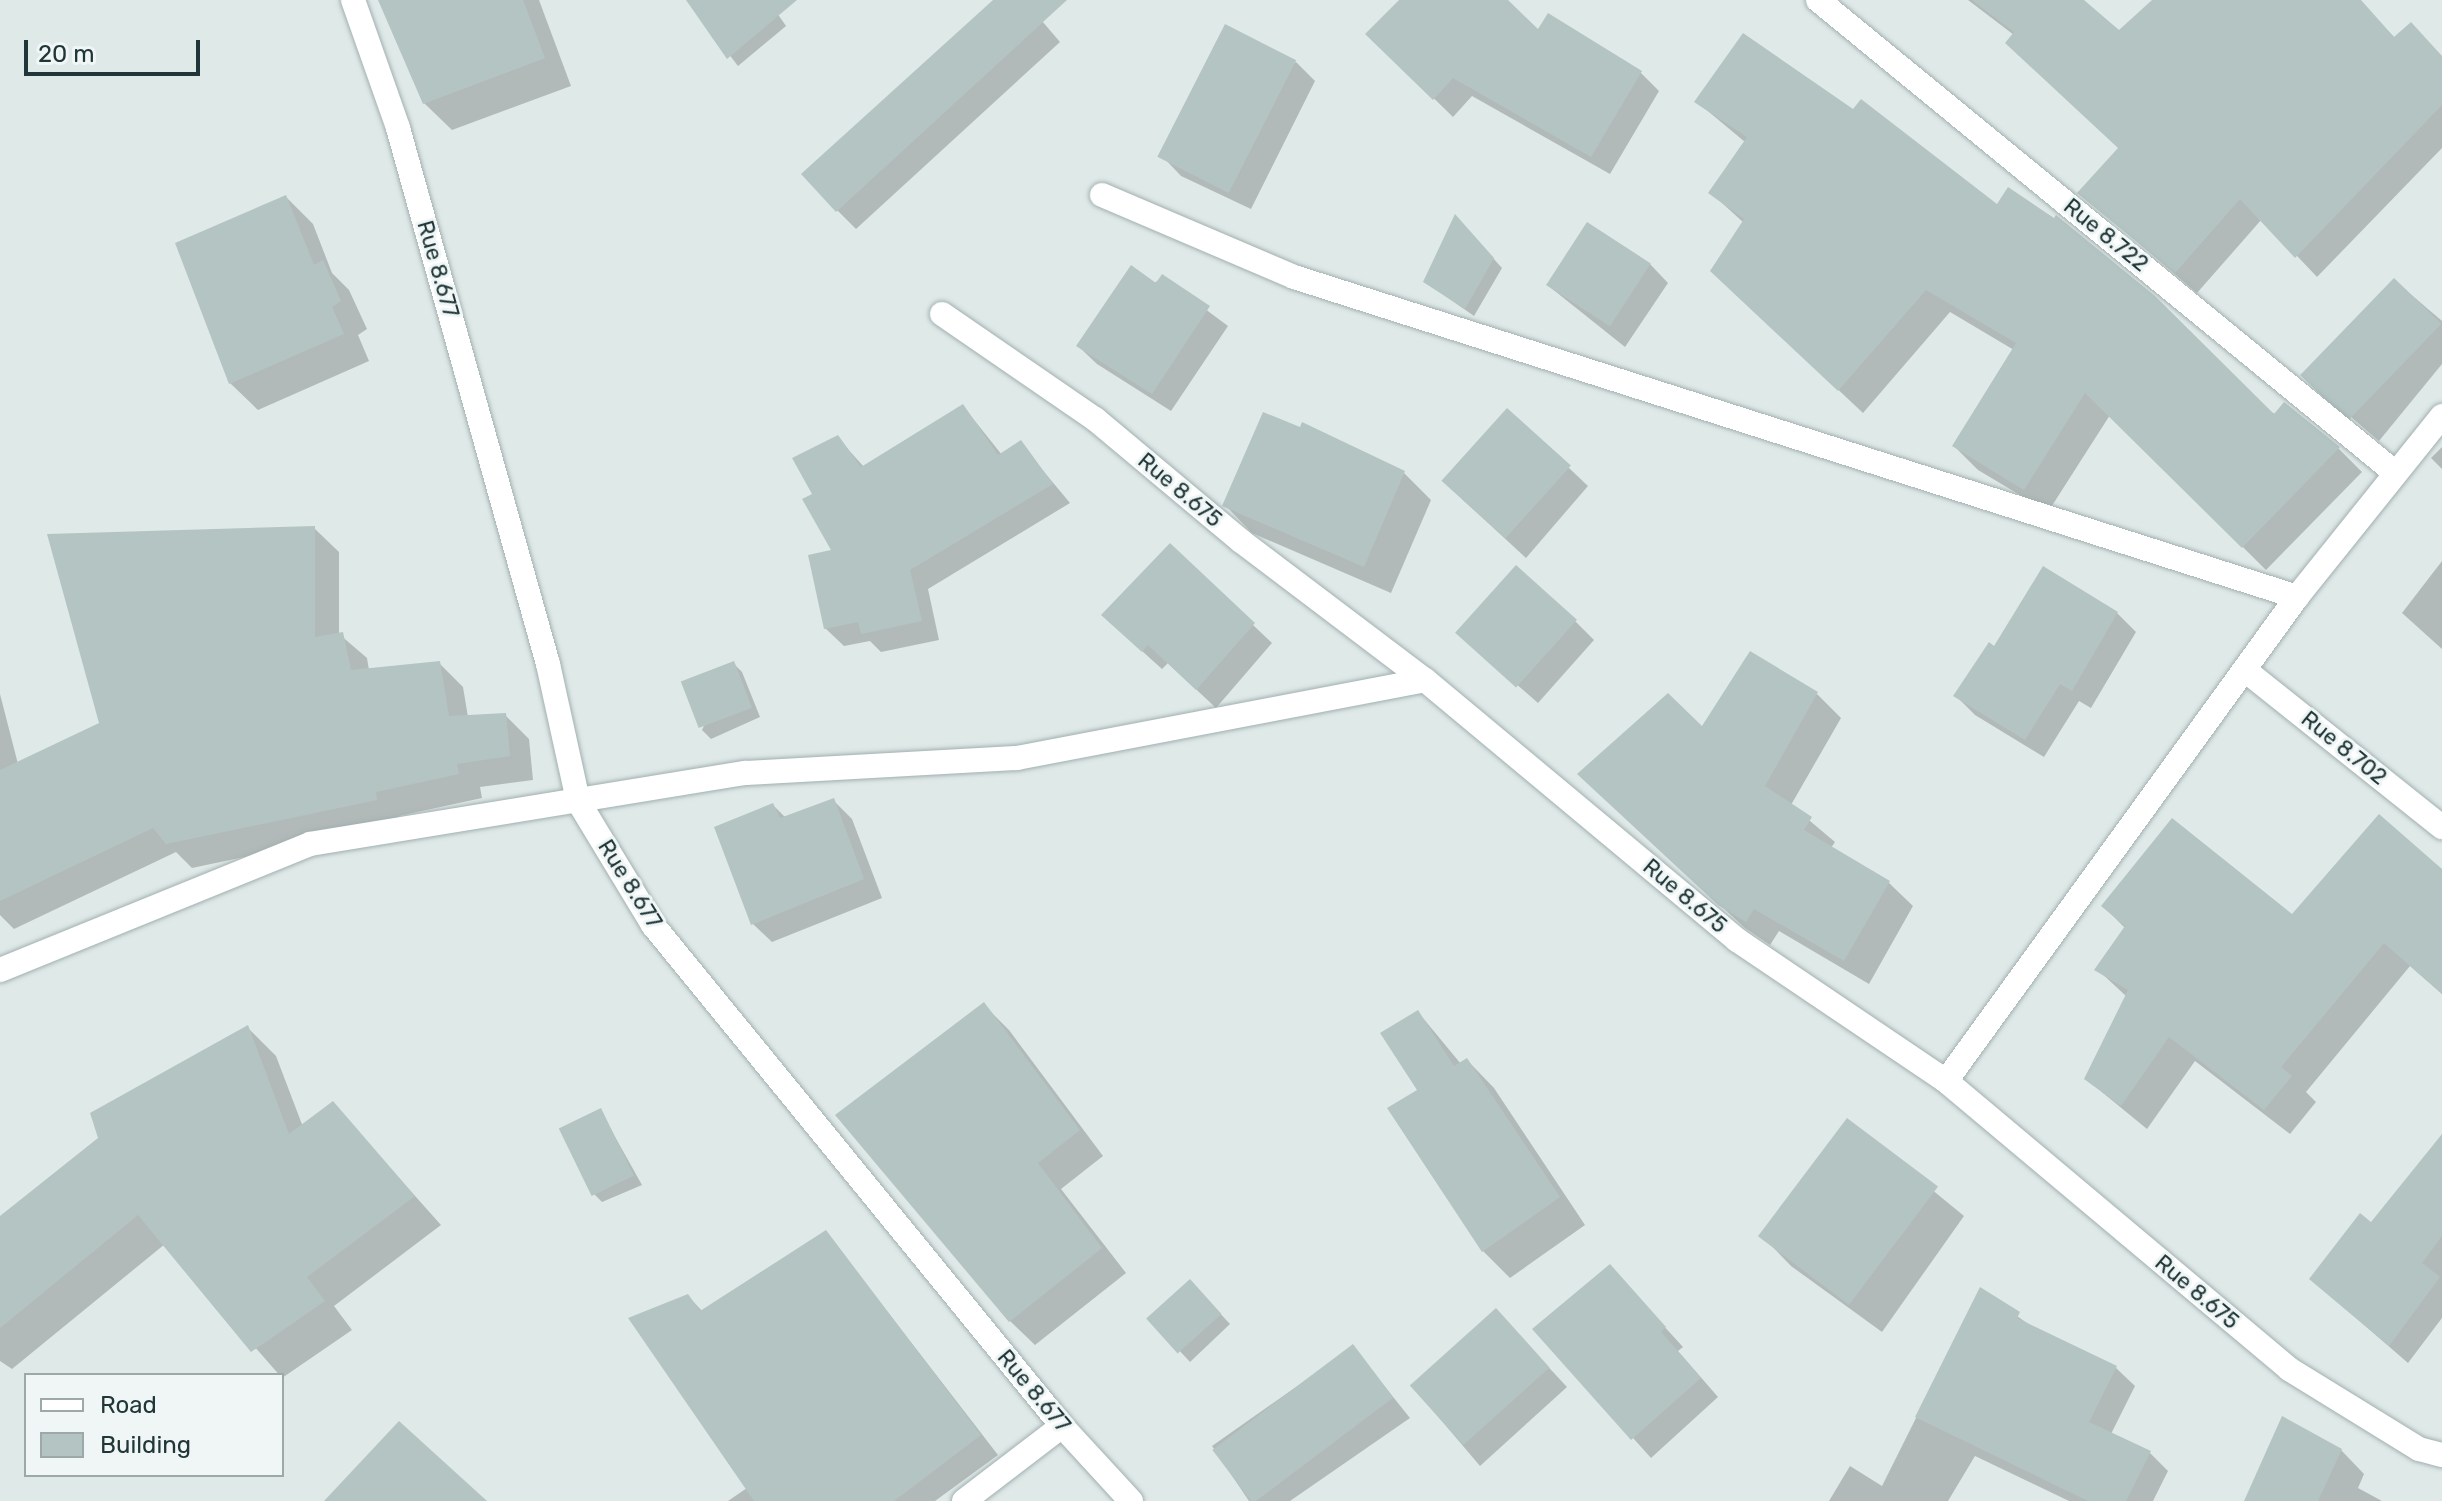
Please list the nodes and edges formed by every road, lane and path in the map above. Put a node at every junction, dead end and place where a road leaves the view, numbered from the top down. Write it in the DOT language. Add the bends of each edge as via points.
graph roads {
  1 [pos="353,0"];
  2 [pos="1818,0"];
  3 [pos="1102,195"];
  4 [pos="942,314"];
  5 [pos="2442,416"];
  6 [pos="2393,471"];
  7 [pos="2297,597"];
  8 [pos="2245,670"];
  9 [pos="1425,680"];
  10 [pos="578,801"];
  11 [pos="2442,827"];
  12 [pos="0,970"];
  13 [pos="1946,1081"];
  14 [pos="1062,1426"];
  15 [pos="2442,1455"];
  16 [pos="964,1501"];
  17 [pos="1131,1501"];
  1 -- 10 [label="street, Rue 8.677" via="398,128 548,664"];
  2 -- 6 [label="street, Rue 8.722"];
  3 -- 7 [label="street" via="1294,277"];
  4 -- 9 [label="street, Rue 8.675" via="1095,419 1241,541"];
  5 -- 6 [label="street"];
  6 -- 7 [label="street"];
  7 -- 8 [label="street"];
  8 -- 11 [label="street, Rue 8.702"];
  8 -- 13 [label="street"];
  9 -- 10 [label="street" via="1017,758 745,773"];
  9 -- 13 [label="street, Rue 8.675" via="1737,940"];
  10 -- 12 [label="street" via="310,844"];
  10 -- 14 [label="street, Rue 8.677" via="653,925"];
  13 -- 15 [label="street, Rue 8.675" via="2289,1369 2419,1449"];
  14 -- 16 [label="street"];
  14 -- 17 [label="street, Rue 8.677"];
}
